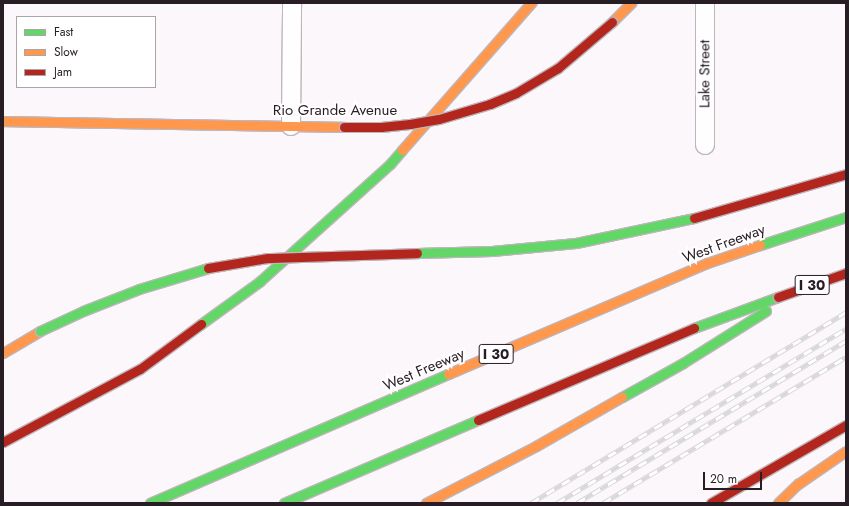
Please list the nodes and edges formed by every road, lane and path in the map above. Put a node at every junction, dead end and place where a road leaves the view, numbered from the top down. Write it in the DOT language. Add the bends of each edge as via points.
graph roads {
  1 [pos="292,3"];
  2 [pos="531,3"];
  3 [pos="631,3"];
  4 [pos="705,3"];
  5 [pos="3,121"];
  6 [pos="291,126"];
  7 [pos="705,145"];
  8 [pos="846,174"];
  9 [pos="846,217"];
  10 [pos="840,265"];
  11 [pos="846,273"];
  12 [pos="3,353"];
  13 [pos="846,425"];
  14 [pos="3,442"];
  15 [pos="846,452"];
  16 [pos="150,503"];
  17 [pos="284,503"];
  18 [pos="426,503"];
  19 [pos="711,503"];
  20 [pos="778,503"];
  1 -- 6 [label="street"];
  2 -- 14 [label="main road" via="390,164 260,282 140,368"];
  3 -- 6 [label="main road, Rio Grande Avenue, bridge" via="575,55 539,80 516,93 468,111 410,124 381,127"];
  4 -- 7 [label="street, Lake Street"];
  5 -- 6 [label="main road, Rio Grande Avenue"];
  8 -- 12 [label="main road, bridge" via="679,222 576,243 492,251 268,258 205,268 139,289 77,313"];
  9 -- 16 [label="main road, West Freeway / I 30" via="707,263"];
  10 -- 18 [label="main road" via="683,363 536,446"];
  11 -- 17 [label="main road, I 30, bridge" via="705,323"];
  13 -- 19 [label="main road"];
  15 -- 20 [label="main road" via="798,484"];
}
